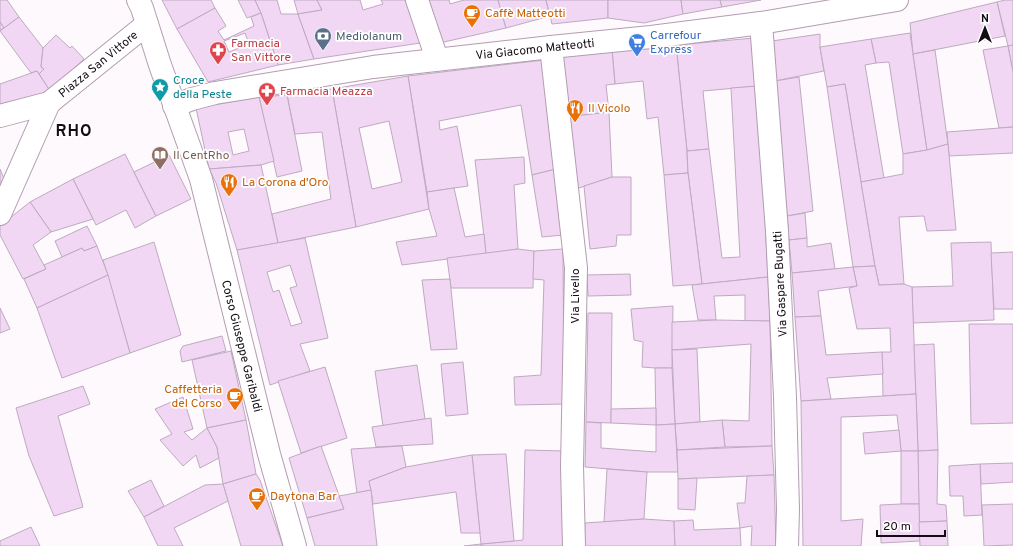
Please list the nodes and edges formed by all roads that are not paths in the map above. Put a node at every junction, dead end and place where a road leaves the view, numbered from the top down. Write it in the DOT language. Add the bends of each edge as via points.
graph roads {
  1 [pos="417,0"];
  2 [pos="897,0"];
  3 [pos="142,11"];
  4 [pos="761,23"];
  5 [pos="551,46"];
  6 [pos="437,59"];
  7 [pos="49,103"];
  8 [pos="174,106"];
  9 [pos="0,116"];
  10 [pos="188,145"];
  11 [pos="0,214"];
  12 [pos="295,546"];
  13 [pos="574,546"];
  14 [pos="786,546"];
  1 -- 6 [label="street"];
  2 -- 4 [label="street, Via Giacomo Matteotti"];
  3 -- 7 [label="street, Piazza San Vittore"];
  3 -- 8 [label="street, Piazza San Vittore"];
  4 -- 5 [label="street, Via Giacomo Matteotti"];
  4 -- 14 [label="street, Via Gaspare Bugatti" via="777,231 785,397 788,508"];
  5 -- 6 [label="street, Via Giacomo Matteotti"];
  5 -- 13 [label="street, Via Livello" via="576,268 572,466"];
  6 -- 8 [label="street, Via Giacomo Matteotti" via="214,93"];
  7 -- 9 [label="street, Piazza San Vittore"];
  7 -- 11 [label="street, Piazza San Vittore"];
  8 -- 10 [label="street, Piazza San Vittore"];
  10 -- 12 [label="street, Corso Giuseppe Garibaldi" via="201,179 269,454"];
}
